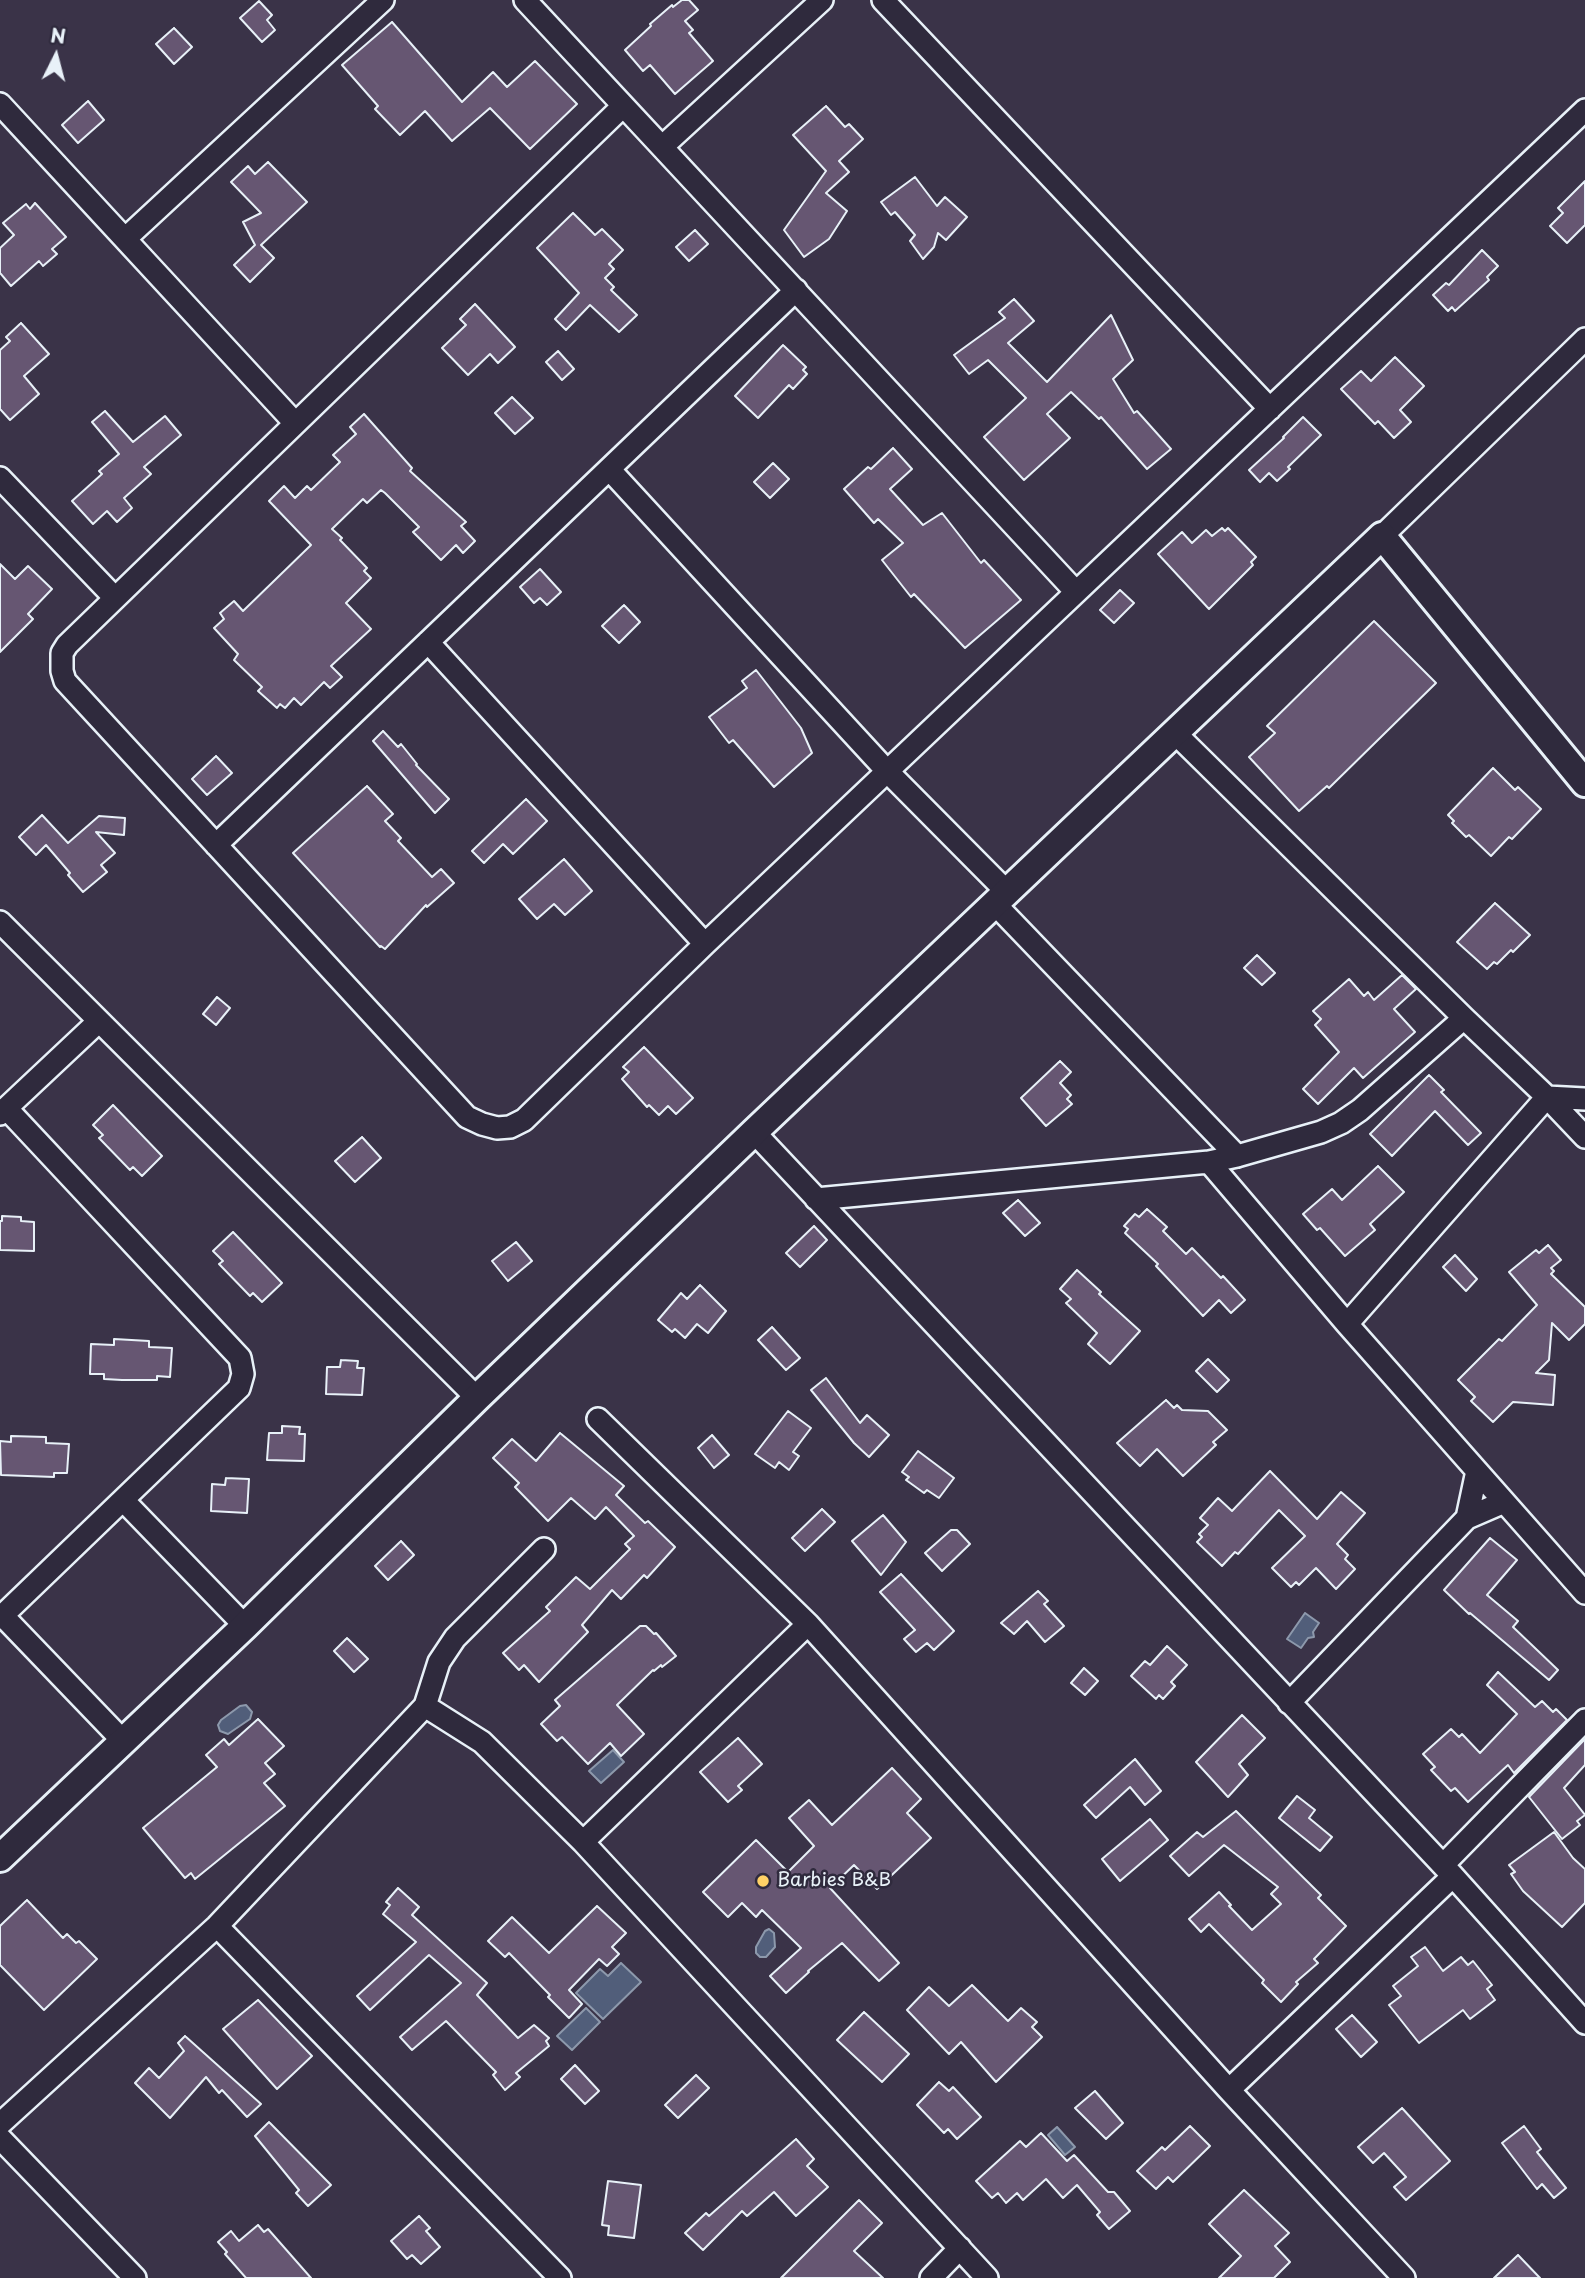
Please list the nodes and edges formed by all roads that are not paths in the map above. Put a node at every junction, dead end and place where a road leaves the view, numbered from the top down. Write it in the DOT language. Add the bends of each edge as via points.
graph roads {
  1 [pos="383,0"];
  2 [pos="525,0"];
  3 [pos="822,0"];
  4 [pos="883,0"];
  5 [pos="0,104"];
  6 [pos="622,106"];
  7 [pos="1585,110"];
  8 [pos="663,146"];
  9 [pos="125,239"];
  10 [pos="796,290"];
  11 [pos="1581,351"];
  12 [pos="1270,409"];
  13 [pos="295,423"];
  14 [pos="609,469"];
  15 [pos="4,488"];
  16 [pos="1382,536"];
  17 [pos="1076,592"];
  18 [pos="115,598"];
  19 [pos="428,642"];
  20 [pos="1175,733"];
  21 [pos="887,771"];
  22 [pos="1585,783"];
  23 [pos="216,845"];
  24 [pos="1001,898"];
  25 [pos="0,922"];
  26 [pos="705,944"];
  27 [pos="1464,1018"];
  28 [pos="99,1021"];
  29 [pos="1547,1097"];
  30 [pos="1585,1099"];
  31 [pos="3,1111"];
  32 [pos="754,1132"];
  33 [pos="1585,1137"];
  34 [pos="1237,1156"];
  35 [pos="1209,1162"];
  36 [pos="816,1199"];
  37 [pos="1347,1324"];
  38 [pos="477,1398"];
  39 [pos="598,1419"];
  40 [pos="1477,1471"];
  41 [pos="123,1500"];
  42 [pos="1504,1502"];
  43 [pos="1467,1518"];
  44 [pos="544,1549"];
  45 [pos="1585,1593"];
  46 [pos="1,1617"];
  47 [pos="808,1624"];
  48 [pos="245,1626"];
  49 [pos="1289,1703"];
  50 [pos="425,1706"];
  51 [pos="1585,1720"];
  52 [pos="124,1742"];
  53 [pos="583,1842"];
  54 [pos="0,1858"];
  55 [pos="1448,1871"];
  56 [pos="217,1926"];
  57 [pos="1585,2022"];
  58 [pos="1229,2090"];
  59 [pos="0,2124"];
  60 [pos="0,2138"];
  61 [pos="960,2248"];
  62 [pos="135,2278"];
  63 [pos="560,2278"];
  64 [pos="931,2278"];
  65 [pos="987,2278"];
  66 [pos="1404,2278"];
  1 -- 9 [label="street"];
  2 -- 6 [label="street"];
  3 -- 8 [label="street"];
  4 -- 12 [label="street"];
  5 -- 9 [label="street"];
  6 -- 8 [label="street"];
  6 -- 13 [label="street"];
  7 -- 12 [label="street"];
  8 -- 10 [label="street"];
  9 -- 13 [label="street"];
  10 -- 14 [label="street"];
  10 -- 17 [label="street"];
  11 -- 16 [label="street"];
  12 -- 17 [label="street"];
  13 -- 18 [label="street"];
  14 -- 19 [label="street"];
  14 -- 21 [label="street"];
  15 -- 18 [label="street"];
  16 -- 20 [label="street"];
  16 -- 22 [label="street"];
  17 -- 21 [label="street"];
  18 -- 23 [label="street" via="66,645 62,653 65,681"];
  19 -- 23 [label="street"];
  19 -- 26 [label="street"];
  20 -- 24 [label="street"];
  20 -- 27 [label="street"];
  21 -- 24 [label="street"];
  21 -- 26 [label="street"];
  23 -- 26 [label="street" via="467,1118 497,1128 524,1120"];
  24 -- 32 [label="street"];
  24 -- 34 [label="street"];
  25 -- 28 [label="street"];
  27 -- 29 [label="street"];
  27 -- 34 [label="street" via="1341,1123"];
  28 -- 31 [label="street"];
  28 -- 38 [label="street"];
  29 -- 30 [label="street"];
  29 -- 33 [label="street"];
  29 -- 37 [label="street"];
  31 -- 41 [label="street" via="243,1366 239,1388"];
  32 -- 36 [label="street"];
  32 -- 38 [label="street"];
  34 -- 35 [label="street"];
  35 -- 36 [label="street"];
  35 -- 37 [label="street"];
  36 -- 49 [label="street"];
  37 -- 40 [label="street"];
  38 -- 48 [label="street"];
  39 -- 47 [label="street"];
  40 -- 42 [label="street"];
  40 -- 43 [label="street"];
  41 -- 46 [label="street"];
  41 -- 48 [label="street"];
  42 -- 43 [label="street"];
  42 -- 45 [label="street"];
  43 -- 49 [label="street"];
  44 -- 50 [label="street" via="455,1638 439,1662"];
  46 -- 52 [label="street"];
  47 -- 53 [label="street"];
  47 -- 58 [label="street"];
  48 -- 52 [label="street"];
  49 -- 55 [label="street"];
  50 -- 53 [label="street" via="482,1742"];
  50 -- 56 [label="street"];
  51 -- 55 [label="street"];
  52 -- 54 [label="street"];
  53 -- 61 [label="street"];
  55 -- 57 [label="street"];
  55 -- 58 [label="street"];
  56 -- 59 [label="street"];
  56 -- 63 [label="street"];
  58 -- 66 [label="street"];
  60 -- 62 [label="street"];
  61 -- 64 [label="street"];
  61 -- 65 [label="street"];
}
